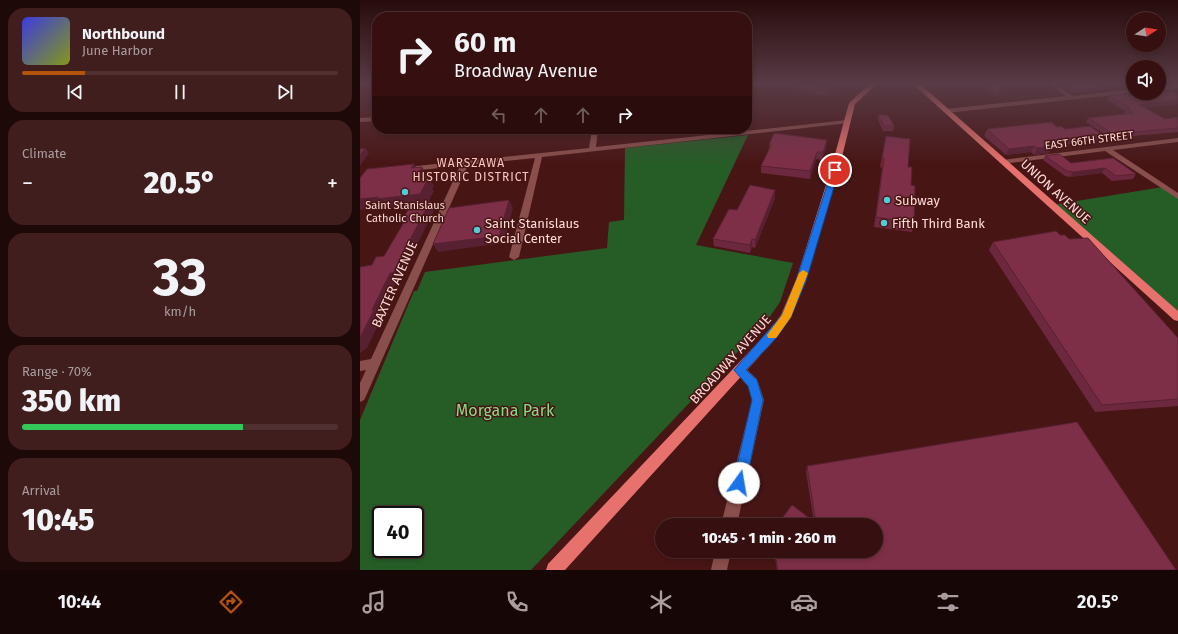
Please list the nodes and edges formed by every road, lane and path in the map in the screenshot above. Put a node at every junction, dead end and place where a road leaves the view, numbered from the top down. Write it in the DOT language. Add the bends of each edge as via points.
graph roads {
  1 [pos="946,110"];
  2 [pos="850,111"];
  3 [pos="372,119"];
  4 [pos="360,120"];
  5 [pos="847,122"];
  6 [pos="752,130"];
  7 [pos="594,134"];
  8 [pos="706,134"];
  9 [pos="1178,140"];
  10 [pos="1106,149"];
  11 [pos="592,150"];
  12 [pos="539,155"];
  13 [pos="1003,162"];
  14 [pos="465,163"];
  15 [pos="400,170"];
  16 [pos="1178,197"];
  17 [pos="514,257"];
  18 [pos="1178,317"];
  19 [pos="374,363"];
  20 [pos="360,366"];
  21 [pos="739,370"];
  22 [pos="360,396"];
  23 [pos="731,518"];
  24 [pos="722,558"];
  25 [pos="554,570"];
  26 [pos="719,570"];
  1 -- 13 [label="main road, UNION AVENUE"];
  2 -- 5 [label="main road, BROADWAY AVENUE"];
  3 -- 4 [label="street"];
  5 -- 6 [label="street"];
  5 -- 21 [label="main road, BROADWAY AVENUE" via="817,231 792,304 782,323"];
  7 -- 11 [label="street"];
  8 -- 11 [label="street"];
  9 -- 10 [label="street, EAST 66TH STREET"];
  10 -- 13 [label="street, EAST 66TH STREET"];
  10 -- 16 [label="street"];
  11 -- 12 [label="street"];
  12 -- 14 [label="street"];
  12 -- 17 [label="street"];
  13 -- 18 [label="main road, UNION AVENUE"];
  14 -- 15 [label="street"];
  14 -- 19 [label="street, BAXTER AVENUE"];
  19 -- 20 [label="street"];
  19 -- 22 [label="street, BAXTER AVENUE"];
  21 -- 23 [label="street" via="753,383 758,400"];
  21 -- 25 [label="main road, BROADWAY AVENUE"];
  24 -- 26 [label="street"];
}
